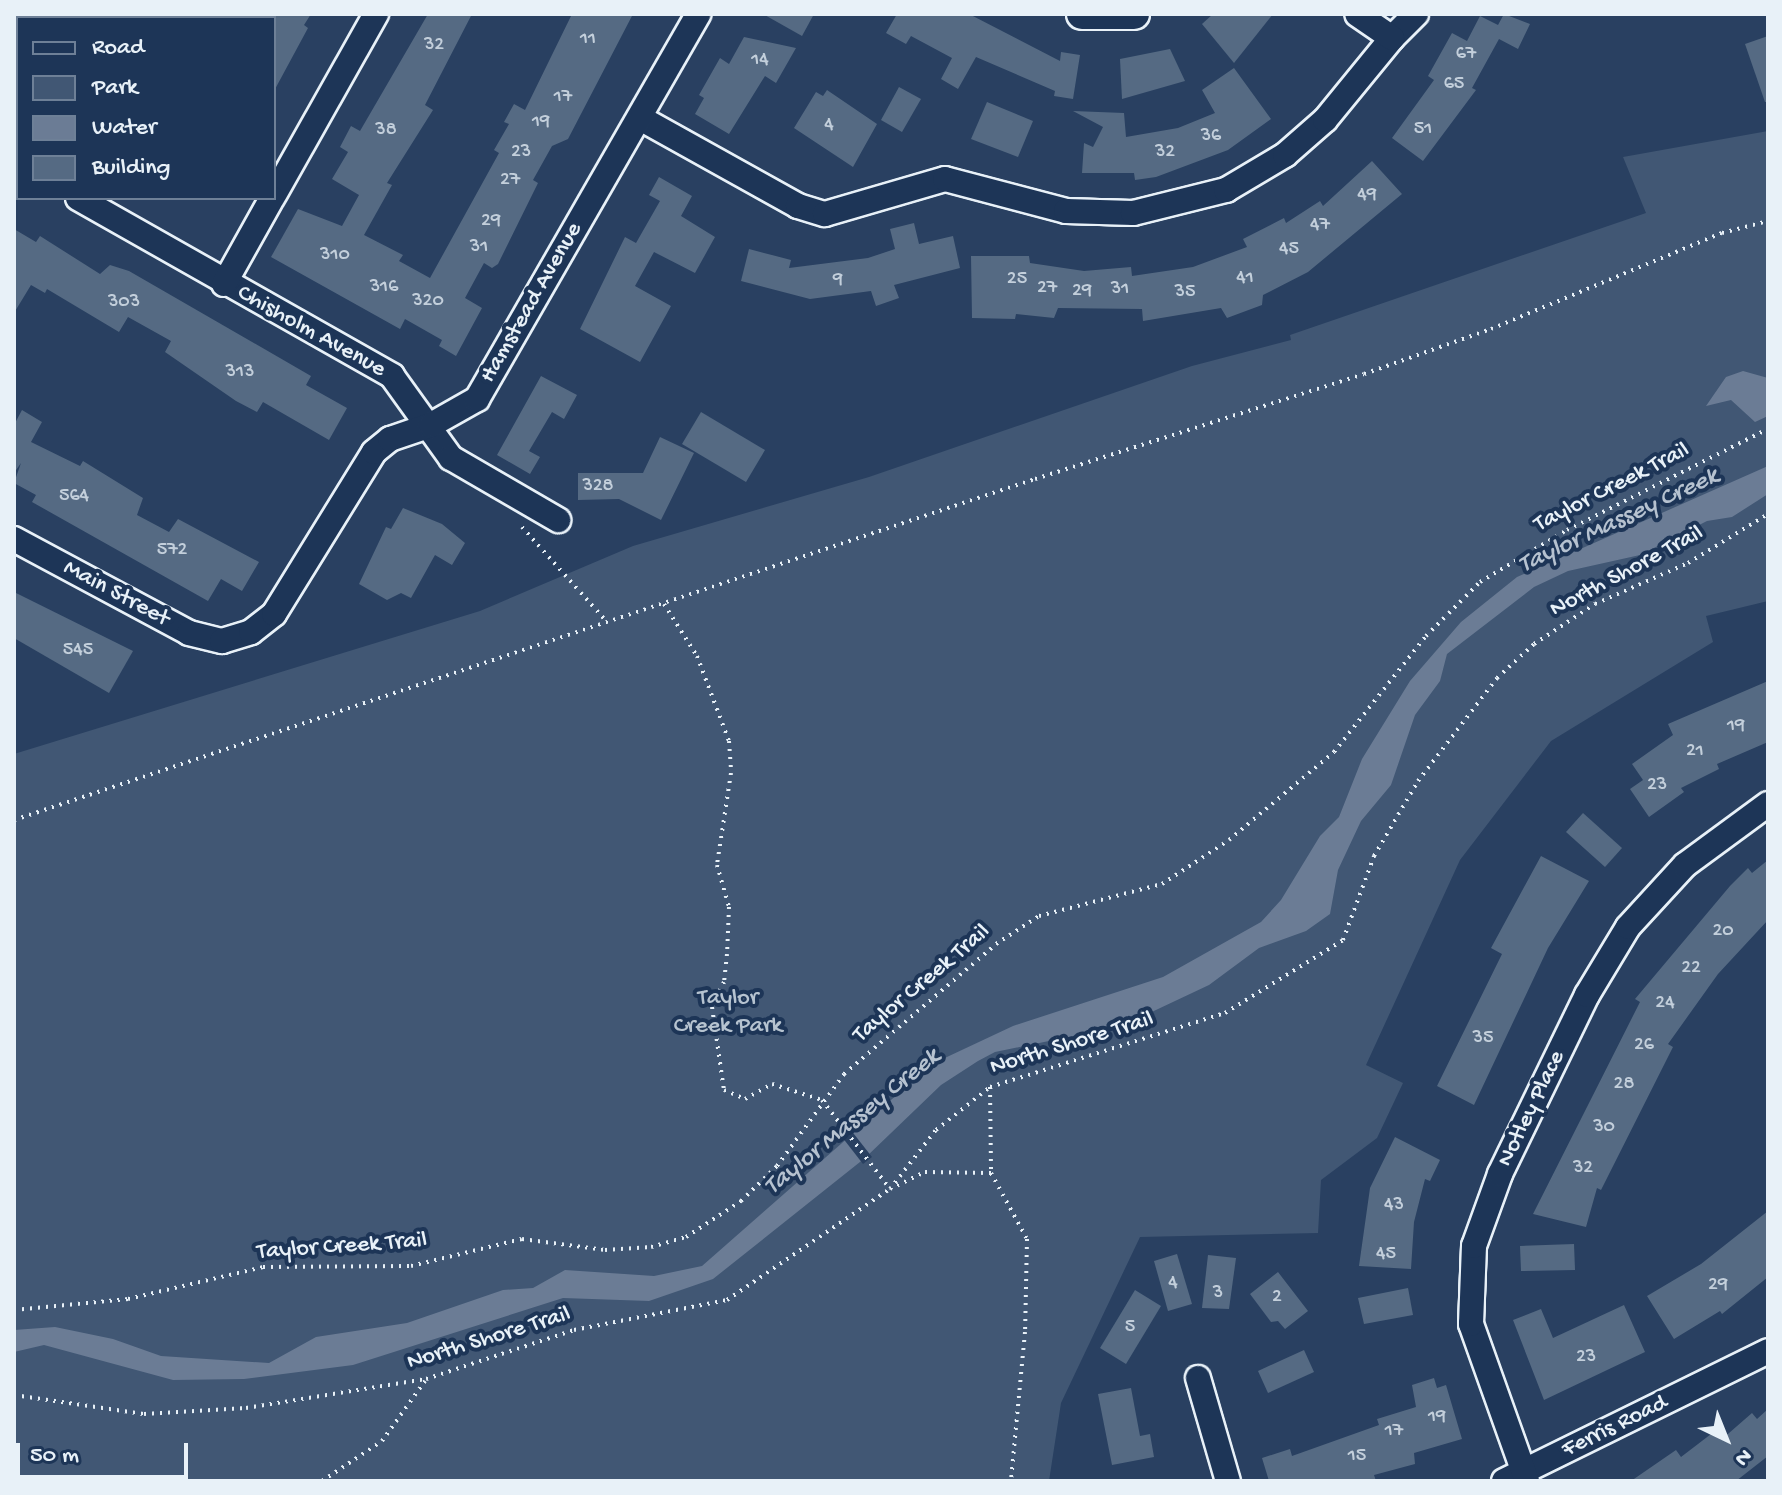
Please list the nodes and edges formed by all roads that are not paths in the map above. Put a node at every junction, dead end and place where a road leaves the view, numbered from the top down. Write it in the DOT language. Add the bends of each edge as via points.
graph roads {
  1 [pos="376,14"];
  2 [pos="698,14"];
  3 [pos="1082,14"];
  4 [pos="1134,14"];
  5 [pos="1357,14"];
  6 [pos="1416,14"];
  7 [pos="1392,38"];
  8 [pos="640,118"];
  9 [pos="276,191"];
  10 [pos="81,200"];
  11 [pos="271,200"];
  12 [pos="224,284"];
  13 [pos="431,425"];
  14 [pos="558,520"];
  15 [pos="14,539"];
  16 [pos="222,641"];
  17 [pos="1768,804"];
  18 [pos="1768,1351"];
  19 [pos="1198,1378"];
  20 [pos="1518,1478"];
  21 [pos="1228,1481"];
  1 -- 9 [label="street"];
  2 -- 8 [label="street, Hamstead Avenue"];
  3 -- 4 [label="street"];
  5 -- 7 [label="street"];
  6 -- 7 [label="street"];
  7 -- 8 [label="street" via="1325,120 1285,155 1226,190 1133,213 1066,211 945,179 825,214 798,206"];
  8 -- 13 [label="street, Hamstead Avenue" via="477,399"];
  10 -- 12 [label="street, Chisholm Avenue"];
  11 -- 12 [label="street"];
  12 -- 13 [label="street, Chisholm Avenue" via="392,376"];
  13 -- 14 [label="street, Chisholm Avenue" via="451,458"];
  13 -- 16 [label="street, Hamstead Avenue" via="390,439 374,452 274,614 251,632"];
  15 -- 16 [label="street, Main Street" via="189,633"];
  17 -- 20 [label="street, Notley Place" via="1685,865 1628,927 1587,995 1500,1174 1474,1246 1471,1324"];
  18 -- 20 [label="street, Ferris Road"];
  19 -- 21 [label="street"];
}
